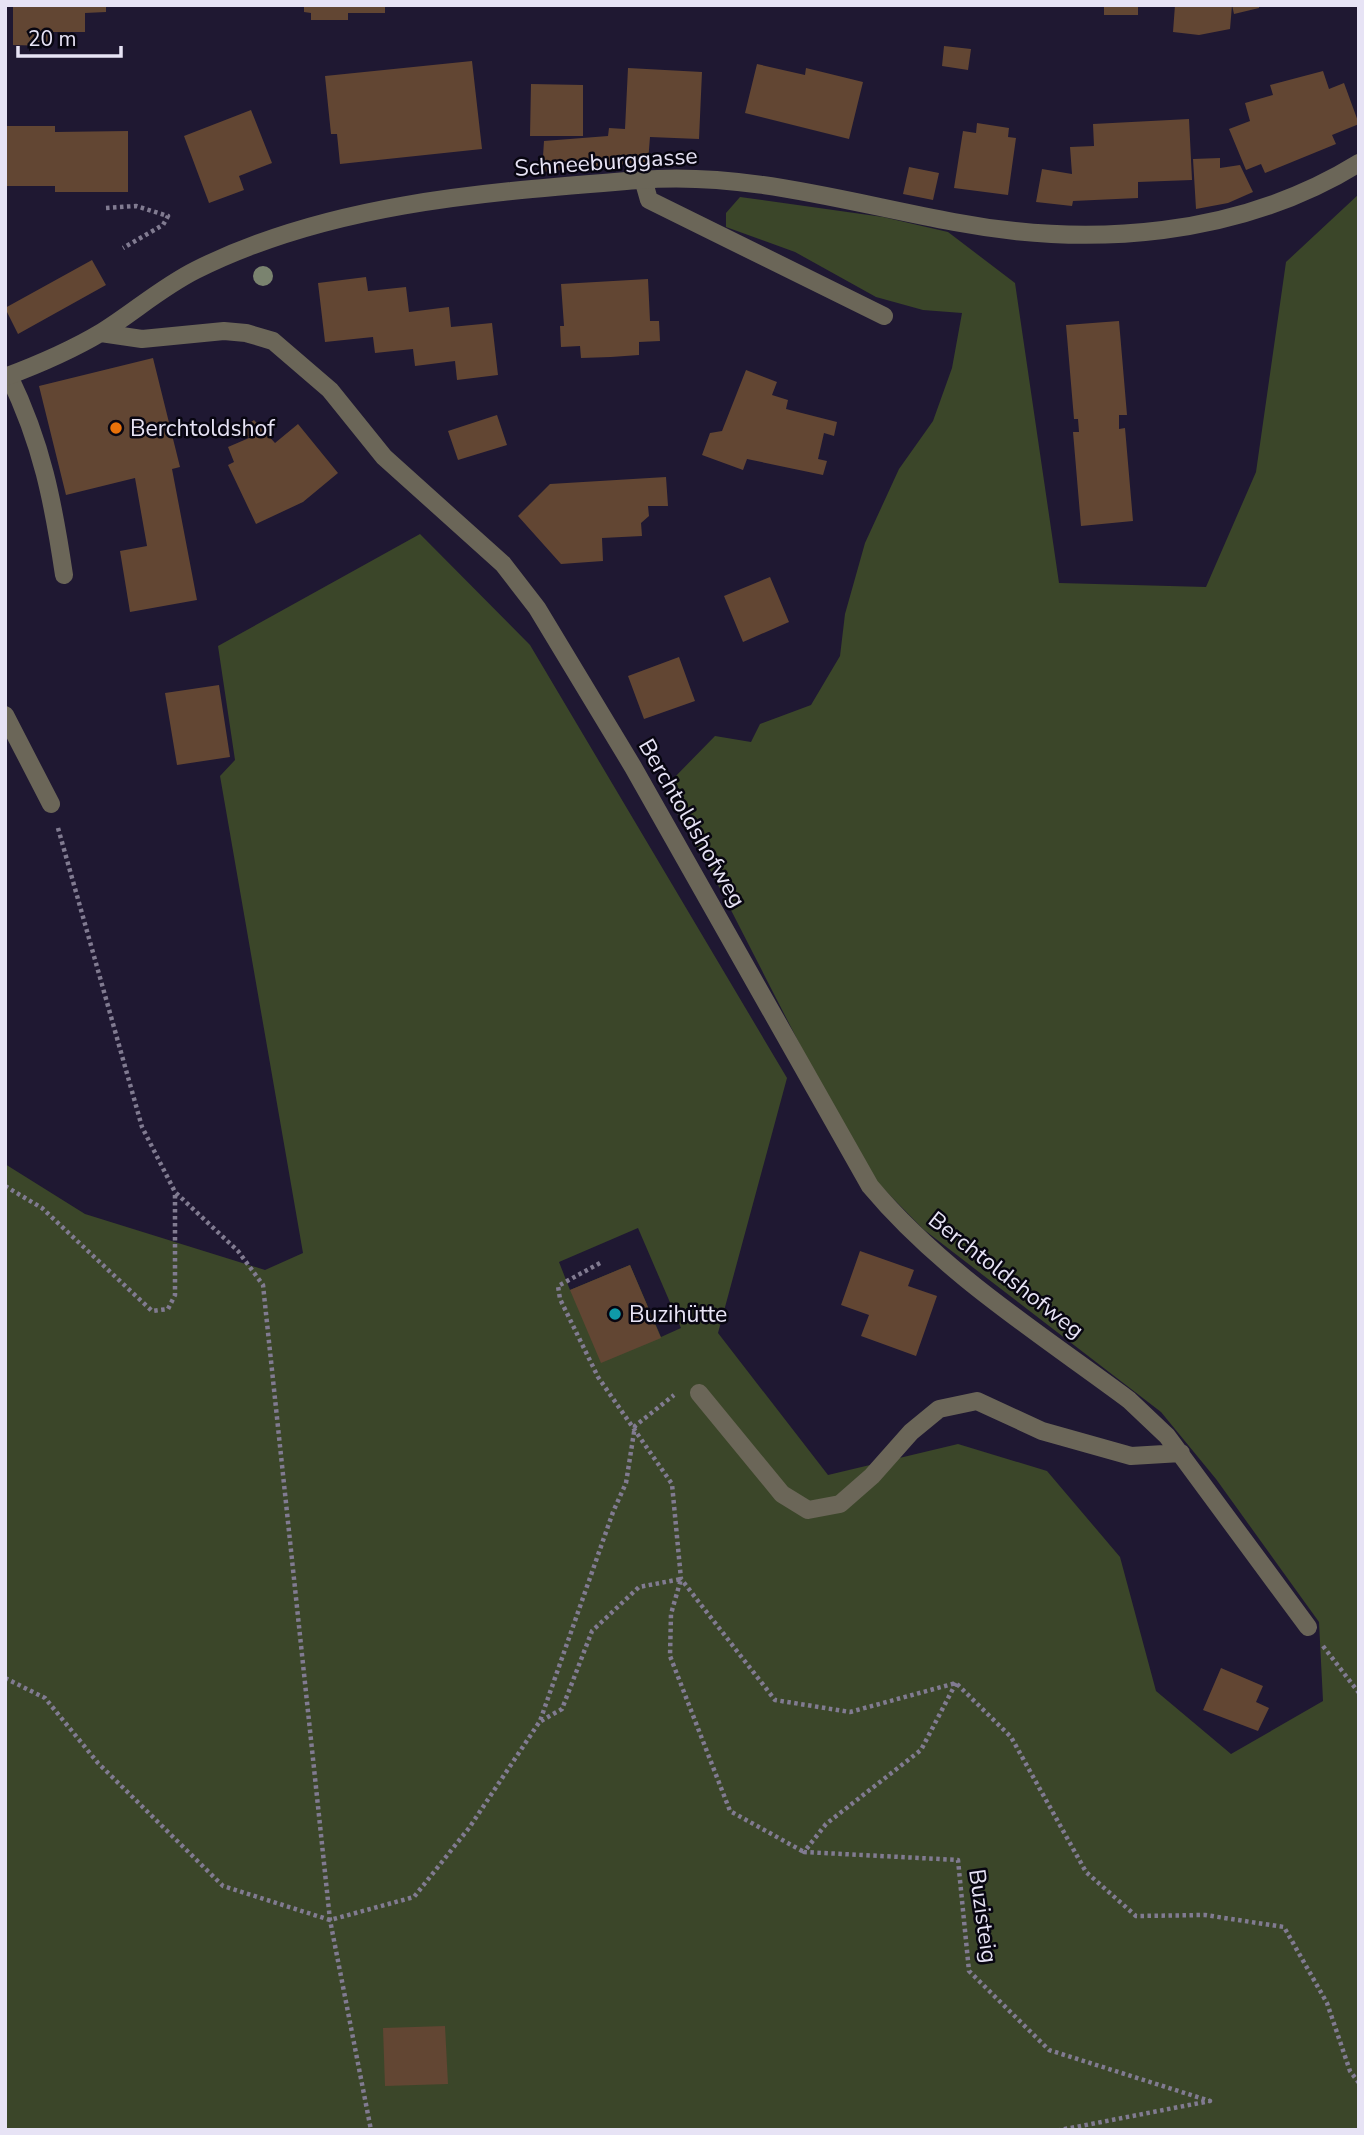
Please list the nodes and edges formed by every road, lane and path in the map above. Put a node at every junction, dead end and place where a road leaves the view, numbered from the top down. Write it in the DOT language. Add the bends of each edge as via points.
graph roads {
  1 [pos="1359,163"];
  2 [pos="643,180"];
  3 [pos="106,208"];
  4 [pos="123,248"];
  5 [pos="884,316"];
  6 [pos="101,333"];
  7 [pos="7,377"];
  8 [pos="64,575"];
  9 [pos="5,715"];
  10 [pos="51,804"];
  11 [pos="5,1186"];
  12 [pos="175,1192"];
  13 [pos="600,1263"];
  14 [pos="699,1392"];
  15 [pos="635,1426"];
  16 [pos="1181,1453"];
  17 [pos="681,1579"];
  18 [pos="1308,1627"];
  19 [pos="5,1678"];
  20 [pos="956,1684"];
  21 [pos="1359,1693"];
  22 [pos="540,1721"];
  23 [pos="804,1852"];
  24 [pos="330,1920"];
  25 [pos="1359,2083"];
  26 [pos="371,2130"];
  27 [pos="1060,2130"];
  1 -- 2 [label="street, Schneeburggasse" via="1283,203 1250,214 1152,232 995,229 734,181"];
  2 -- 5 [label="street" via="649,200"];
  2 -- 6 [label="street, Schneeburggasse" via="445,200 323,221 197,270"];
  3 -- 4 [label="path" via="136,206 168,216 163,225"];
  6 -- 7 [label="street, Schneeburggasse"];
  6 -- 16 [label="street, Berchtoldshofweg" via="142,339 224,331 273,341 330,390 384,457 503,564 537,608 633,767 870,1186 942,1261 1143,1411"];
  7 -- 8 [label="street" via="32,422 53,501"];
  9 -- 10 [label="street"];
  10 -- 12 [label="path" via="142,1127"];
  11 -- 12 [label="path" via="42,1208 152,1311 168,1309 175,1295"];
  12 -- 24 [label="path" via="238,1251 263,1285"];
  13 -- 15 [label="path" via="558,1286 560,1298 598,1377"];
  14 -- 15 [label="path" via="671,1396"];
  14 -- 16 [label="street" via="782,1494 808,1510 840,1504 939,1409 977,1401 1042,1431 1130,1456"];
  15 -- 17 [label="path" via="672,1484"];
  15 -- 22 [label="path" via="626,1483"];
  16 -- 18 [label="street, Berchtoldshofweg"];
  17 -- 20 [label="path" via="775,1700 850,1712"];
  17 -- 22 [label="path" via="639,1587 592,1630 562,1709"];
  17 -- 23 [label="path" via="671,1614 670,1656 730,1811"];
  18 -- 21 [label="path"];
  19 -- 24 [label="path" via="45,1698 98,1763 223,1886"];
  20 -- 23 [label="path" via="921,1750 826,1824"];
  20 -- 25 [label="path" via="1011,1737 1086,1872 1136,1916 1205,1915 1284,1927 1327,2003 1350,2071"];
  22 -- 24 [label="path" via="469,1828 414,1896"];
  23 -- 27 [label="path, Buzisteig" via="958,1860 969,1971 1049,2050 1210,2101"];
  24 -- 26 [label="path"];
}
